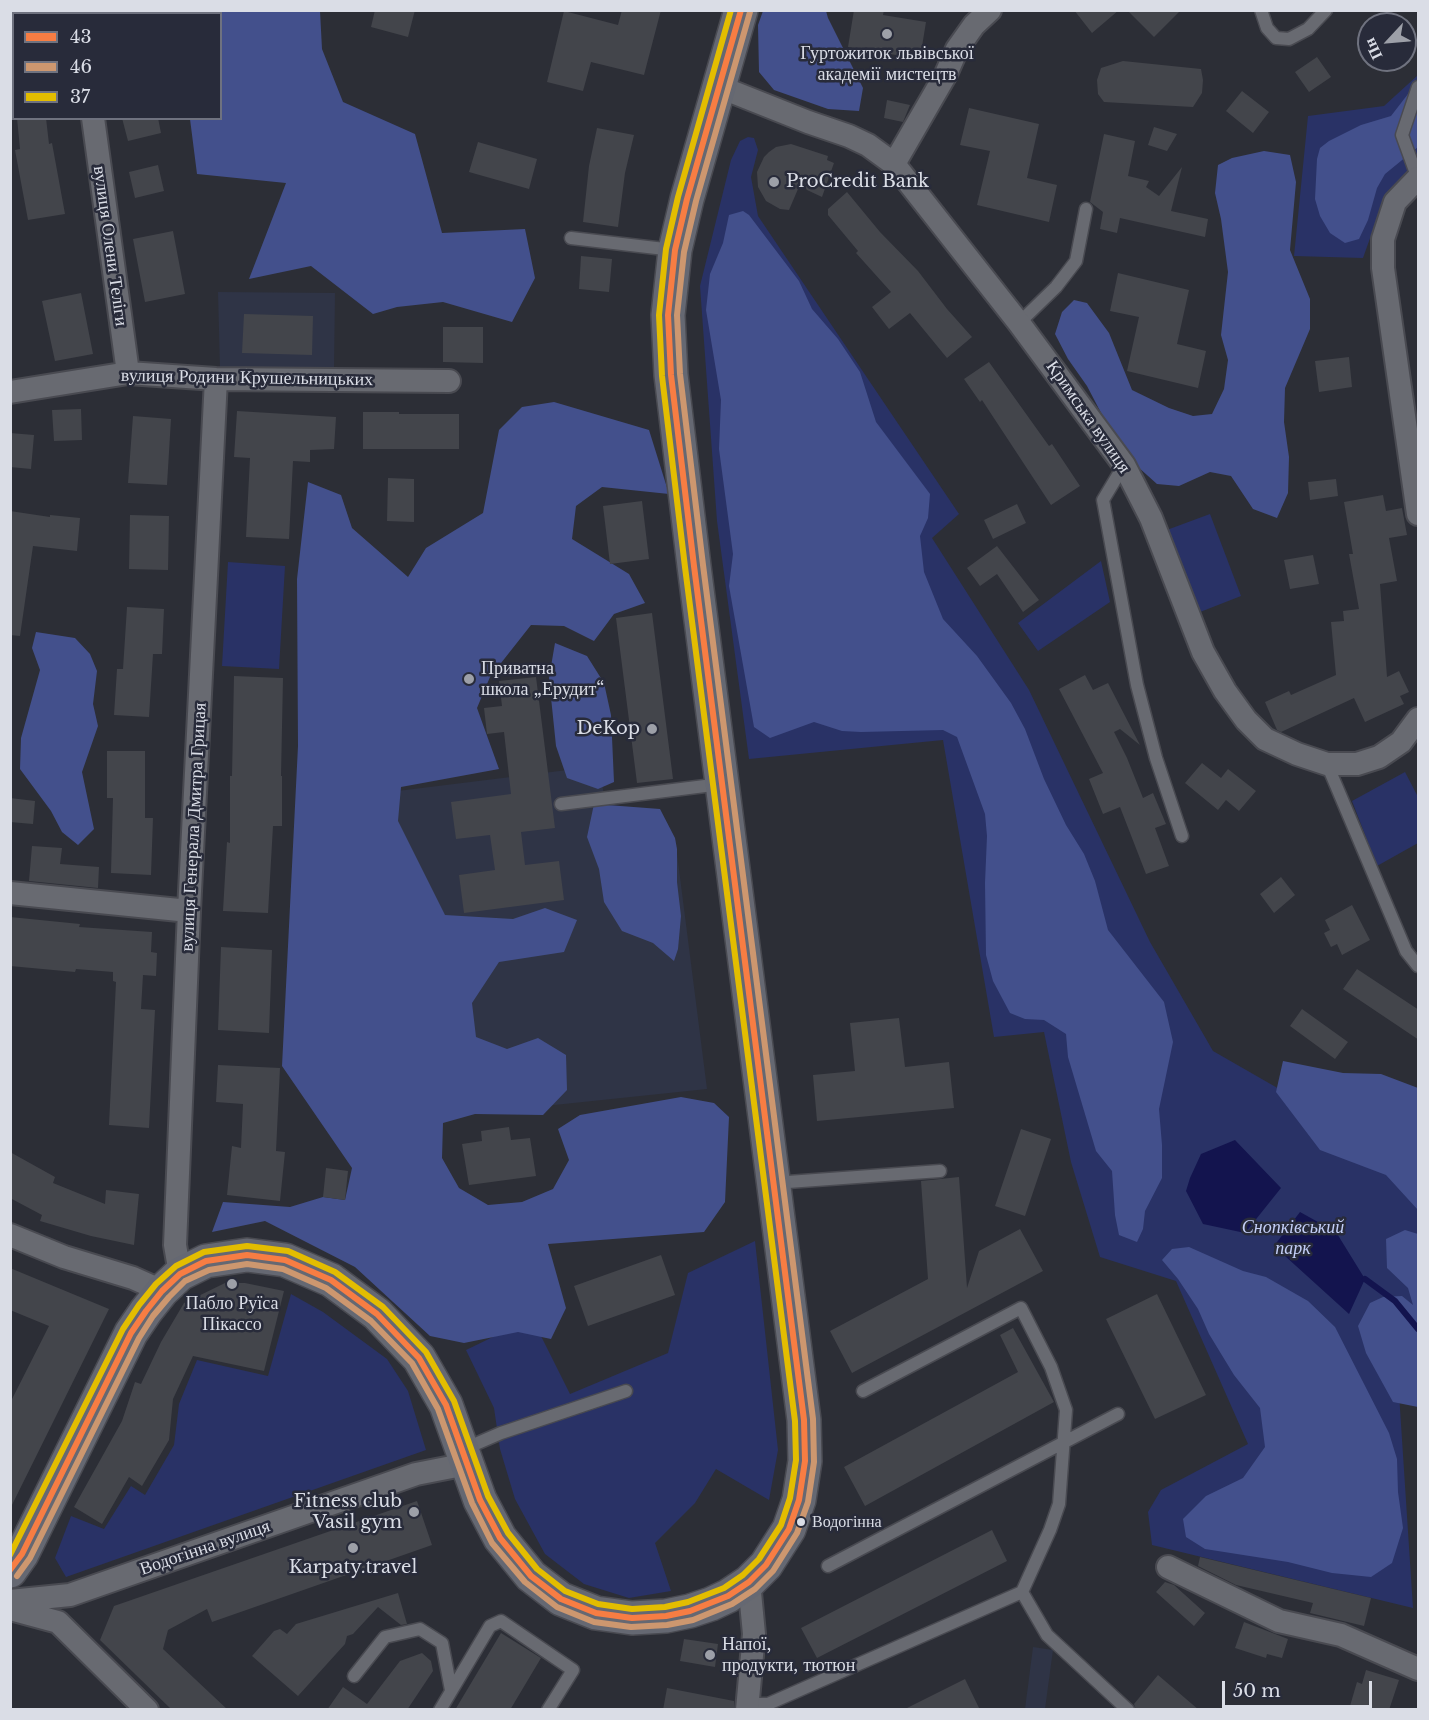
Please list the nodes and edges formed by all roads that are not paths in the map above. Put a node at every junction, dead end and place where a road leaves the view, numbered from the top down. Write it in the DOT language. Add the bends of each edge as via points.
graph roads {
  1 [pos="741,10"];
  2 [pos="990,10"];
  3 [pos="1261,10"];
  4 [pos="1326,10"];
  5 [pos="720,87"];
  6 [pos="1419,87"];
  7 [pos="93,120"];
  8 [pos="894,164"];
  9 [pos="1418,179"];
  10 [pos="1086,209"];
  11 [pos="571,238"];
  12 [pos="675,250"];
  13 [pos="1020,323"];
  14 [pos="128,373"];
  15 [pos="216,379"];
  16 [pos="449,381"];
  17 [pos="10,392"];
  18 [pos="1124,465"];
  19 [pos="1419,514"];
  20 [pos="1419,719"];
  21 [pos="1327,764"];
  22 [pos="721,784"];
  23 [pos="561,804"];
  24 [pos="1182,836"];
  25 [pos="10,893"];
  26 [pos="189,911"];
  27 [pos="1419,966"];
  28 [pos="940,1171"];
  29 [pos="773,1183"];
  30 [pos="10,1235"];
  31 [pos="171,1282"];
  32 [pos="626,1391"];
  33 [pos="863,1391"];
  34 [pos="1118,1414"];
  35 [pos="1064,1443"];
  36 [pos="464,1456"];
  37 [pos="828,1566"];
  38 [pos="1168,1567"];
  39 [pos="10,1570"];
  40 [pos="749,1582"];
  41 [pos="1022,1592"];
  42 [pos="10,1601"];
  43 [pos="10,1609"];
  44 [pos="1419,1669"];
  45 [pos="354,1676"];
  46 [pos="451,1690"];
  47 [pos="748,1707"];
  48 [pos="147,1710"];
  49 [pos="440,1710"];
  50 [pos="548,1710"];
  51 [pos="1128,1710"];
  1 -- 5 [label="main road"];
  2 -- 8 [label="street" via="957,49"];
  3 -- 4 [label="lane" via="1267,28 1276,38 1289,39 1308,29"];
  5 -- 8 [label="street, Кримська вулиця" via="806,127 849,136"];
  5 -- 12 [label="main road"];
  6 -- 9 [label="lane" via="1402,135"];
  7 -- 14 [label="street, вулиця Олени Теліги"];
  8 -- 13 [label="street, Кримська вулиця"];
  9 -- 19 [label="street" via="1395,202 1383,239 1383,268"];
  10 -- 13 [label="lane" via="1076,261"];
  11 -- 12 [label="lane"];
  12 -- 22 [label="main road" via="668,315 671,375"];
  13 -- 18 [label="street, Кримська вулиця"];
  14 -- 15 [label="street, вулиця Родини Крушельницьких"];
  14 -- 17 [label="street, вулиця Родини Крушельницьких"];
  15 -- 16 [label="street, вулиця Родини Крушельницьких"];
  15 -- 26 [label="street, вулиця Генерала Дмитра Грицая"];
  18 -- 21 [label="street, Кримська вулиця" via="1151,518 1203,652 1225,691 1265,739"];
  18 -- 24 [label="lane" via="1103,500 1137,685"];
  20 -- 21 [label="street, Кримська вулиця" via="1401,742 1379,757 1357,764"];
  21 -- 27 [label="lane" via="1406,951"];
  22 -- 23 [label="lane"];
  22 -- 29 [label="main road"];
  25 -- 26 [label="street"];
  26 -- 31 [label="street, вулиця Генерала Дмитра Грицая"];
  28 -- 29 [label="lane"];
  29 -- 40 [label="main road" via="804,1420 805,1461 799,1500 789,1529 766,1565"];
  30 -- 31 [label="street" via="133,1278"];
  31 -- 36 [label="main road" via="206,1261 247,1255 285,1260 331,1280 377,1314 419,1358 446,1405"];
  31 -- 39 [label="main road" via="131,1333 22,1554"];
  32 -- 36 [label="lane" via="501,1433"];
  33 -- 35 [label="lane" via="1021,1308 1051,1367 1066,1410"];
  34 -- 35 [label="lane"];
  35 -- 37 [label="lane"];
  35 -- 41 [label="lane" via="1059,1504"];
  36 -- 40 [label="main road" via="480,1500 500,1538 531,1576 561,1599 596,1612 632,1618 666,1616 711,1605"];
  36 -- 42 [label="street, Водогінна вулиця" via="70,1595"];
  38 -- 44 [label="street" via="1279,1621 1341,1635"];
  40 -- 47 [label="street" via="754,1634"];
  41 -- 47 [label="lane" via="768,1704"];
  41 -- 51 [label="lane" via="1047,1635"];
  43 -- 48 [label="street" via="58,1622"];
  45 -- 46 [label="lane" via="385,1637 420,1629 442,1643"];
  46 -- 49 [label="lane"];
  46 -- 50 [label="lane" via="490,1626 501,1621 573,1670"];
}
